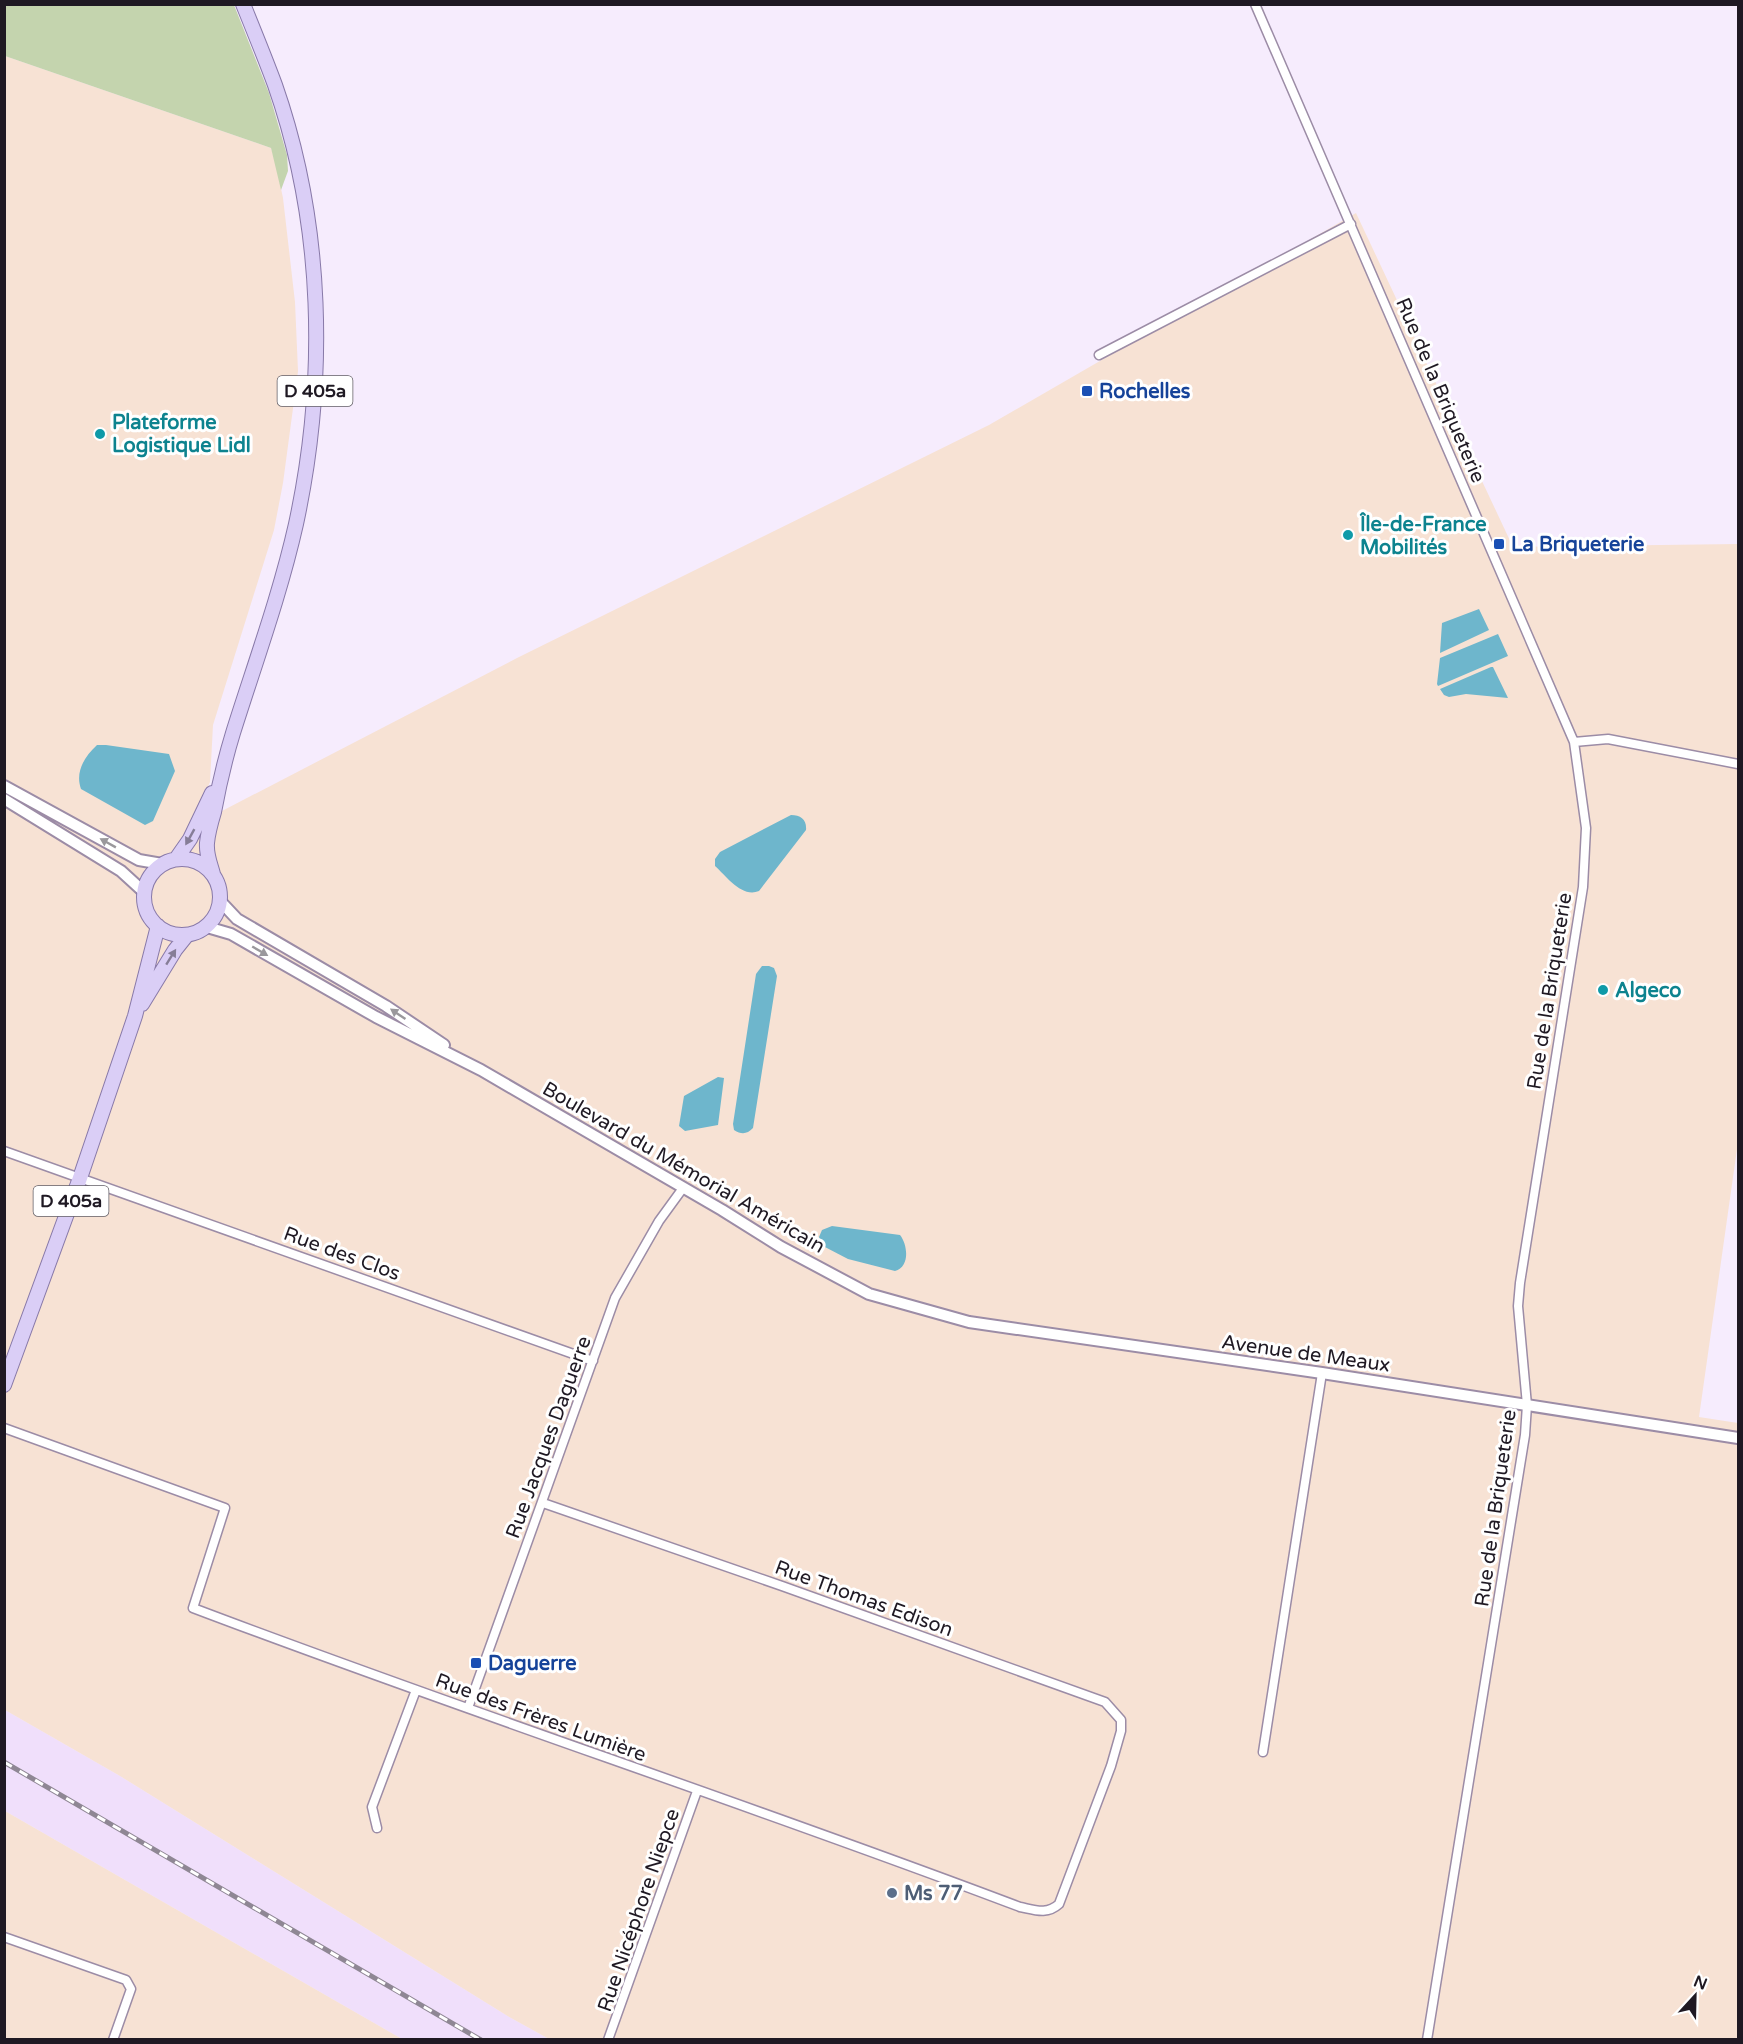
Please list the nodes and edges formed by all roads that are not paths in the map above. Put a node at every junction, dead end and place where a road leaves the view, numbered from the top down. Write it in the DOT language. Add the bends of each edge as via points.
graph roads {
  1 [pos="243,4"];
  2 [pos="1255,4"];
  3 [pos="1351,224"];
  4 [pos="1099,355"];
  5 [pos="1574,742"];
  6 [pos="1738,764"];
  7 [pos="220,775"];
  8 [pos="4,786"];
  9 [pos="4,799"];
  10 [pos="169,861"];
  11 [pos="213,874"];
  12 [pos="144,892"];
  13 [pos="220,902"];
  14 [pos="158,926"];
  15 [pos="207,927"];
  16 [pos="187,935"];
  17 [pos="135,1016"];
  18 [pos="482,1070"];
  19 [pos="4,1151"];
  20 [pos="80,1178"];
  21 [pos="683,1188"];
  22 [pos="869,1294"];
  23 [pos="593,1361"];
  24 [pos="1322,1373"];
  25 [pos="4,1385"];
  26 [pos="1527,1405"];
  27 [pos="4,1428"];
  28 [pos="1738,1438"];
  29 [pos="543,1503"];
  30 [pos="416,1690"];
  31 [pos="468,1708"];
  32 [pos="1263,1752"];
  33 [pos="1111,1766"];
  34 [pos="697,1791"];
  35 [pos="376,1828"];
  36 [pos="4,1936"];
  37 [pos="113,2040"];
  38 [pos="608,2040"];
  39 [pos="1427,2040"];
  1 -- 7 [label="main road, D 405a" via="275,86 302,191 315,292 316,373 308,457 296,523"];
  2 -- 3 [label="street, Rue de la Briqueterie"];
  3 -- 4 [label="street"];
  3 -- 5 [label="street, Rue de la Briqueterie"];
  5 -- 6 [label="street" via="1608,740"];
  5 -- 26 [label="street, Rue de la Briqueterie" via="1586,828 1582,887 1520,1283 1518,1306"];
  7 -- 10 [label="main road, D 405a, one-way" via="190,840"];
  7 -- 11 [label="main road, D 405a" via="207,841"];
  10 -- 8 [label="street, one-way" via="139,860"];
  9 -- 12 [label="street" via="121,871"];
  10 -- 11 [label="main road" via="196,861"];
  10 -- 12 [label="main road" via="153,871"];
  11 -- 13 [label="main road"];
  12 -- 14 [label="main road" via="147,911"];
  13 -- 15 [label="main road"];
  18 -- 13 [label="street, one-way" via="386,1006 237,919"];
  14 -- 16 [label="main road" via="176,935"];
  14 -- 17 [label="main road, D 405a"];
  15 -- 16 [label="main road"];
  15 -- 18 [label="street, one-way" via="231,934 376,1017"];
  17 -- 16 [label="main road, D 405a, one-way"];
  17 -- 20 [label="main road, D 405a"];
  18 -- 21 [label="street, Boulevard du Mémorial Américain"];
  19 -- 20 [label="street, Rue des Clos"];
  20 -- 23 [label="street, Rue des Clos"];
  20 -- 25 [label="main road, D 405a"];
  21 -- 22 [label="street, Boulevard du Mémorial Américain"];
  21 -- 23 [label="street, Rue Jacques Daguerre" via="659,1221 615,1298"];
  22 -- 24 [label="street, Avenue de Meaux" via="969,1322"];
  23 -- 29 [label="street, Rue Jacques Daguerre"];
  24 -- 26 [label="street, Avenue de Meaux"];
  24 -- 32 [label="street"];
  26 -- 28 [label="street, Avenue de Meaux"];
  26 -- 39 [label="street, Rue de la Briqueterie" via="1498,1609"];
  27 -- 30 [label="street, Rue des Frères Lumière" via="225,1508 193,1608"];
  29 -- 31 [label="street, Rue Jacques Daguerre"];
  29 -- 33 [label="street, Rue Thomas Edison" via="1105,1702 1121,1719"];
  30 -- 31 [label="street, Rue des Frères Lumière"];
  30 -- 35 [label="street" via="372,1807"];
  31 -- 34 [label="street, Rue des Frères Lumière"];
  33 -- 34 [label="street, Rue des Frères Lumière" via="1059,1904 1043,1912"];
  34 -- 38 [label="street, Rue Nicéphore Niepce"];
  36 -- 37 [label="street" via="126,1980 131,1989"];
}
